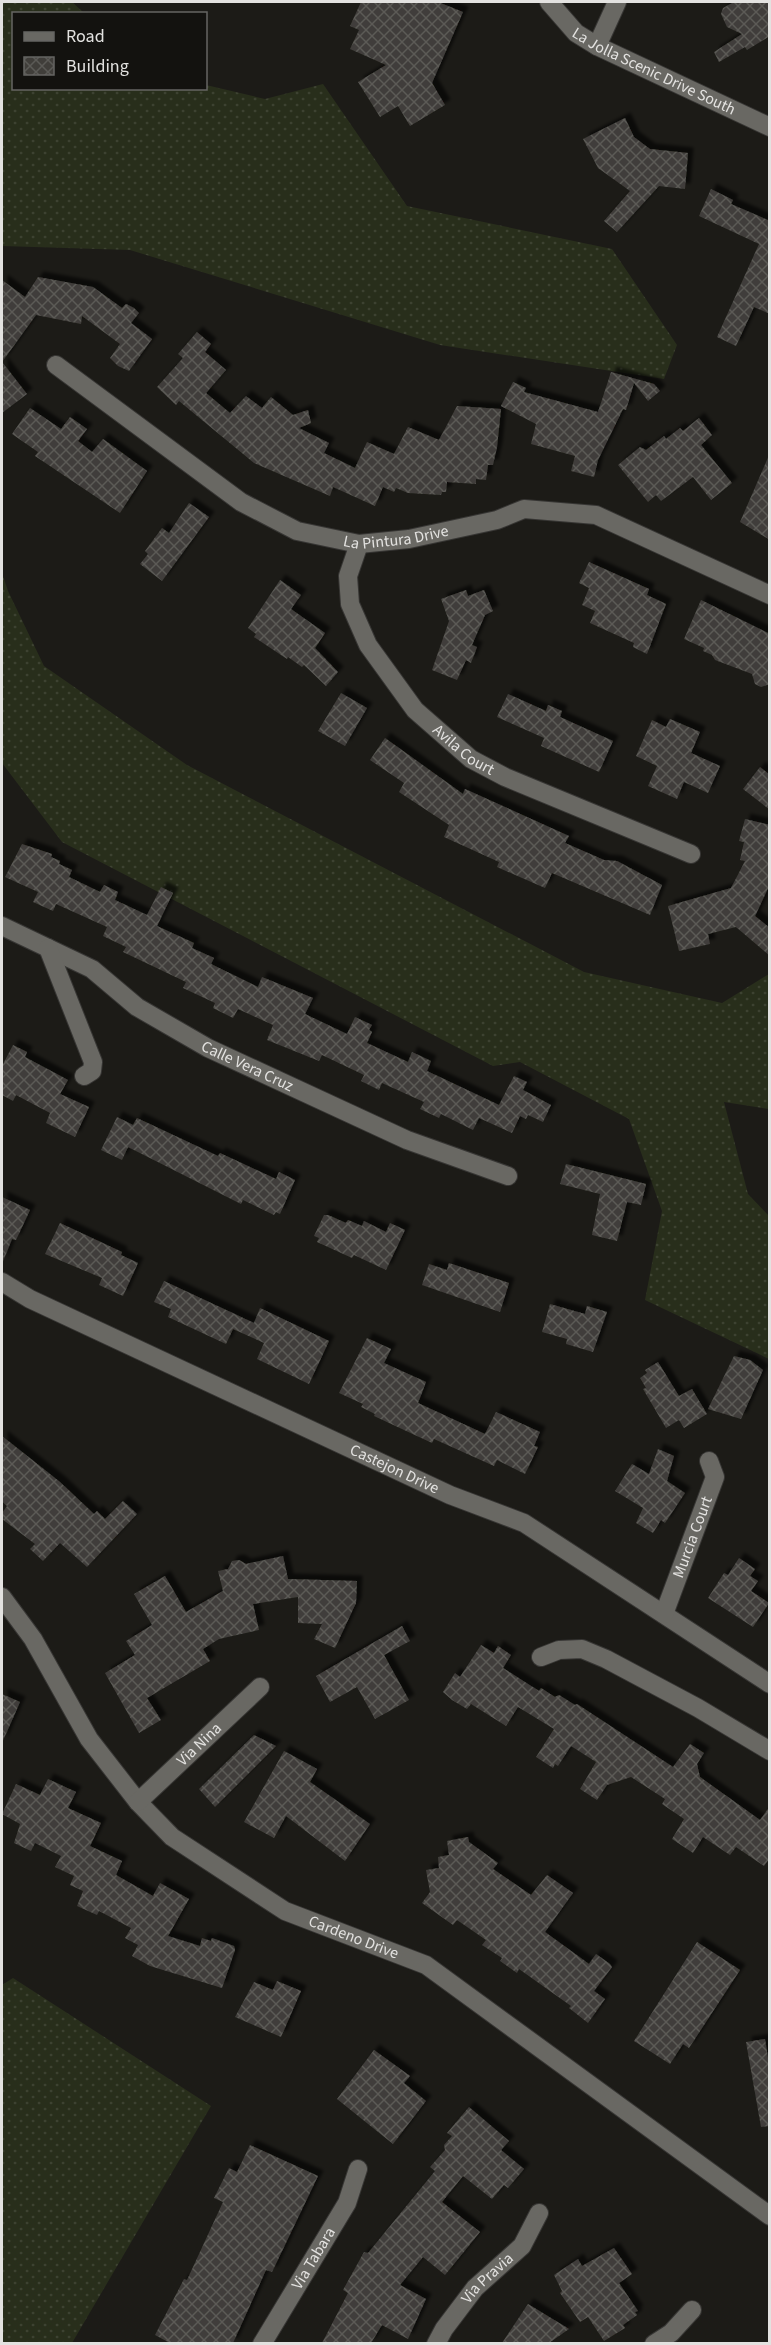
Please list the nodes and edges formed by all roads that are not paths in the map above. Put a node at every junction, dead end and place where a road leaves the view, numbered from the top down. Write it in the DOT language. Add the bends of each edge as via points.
graph roads {
  1 [pos="549,2"];
  2 [pos="617,2"];
  3 [pos="597,46"];
  4 [pos="770,127"];
  5 [pos="57,365"];
  6 [pos="359,544"];
  7 [pos="770,595"];
  8 [pos="691,854"];
  9 [pos="2,926"];
  10 [pos="48,948"];
  11 [pos="84,1076"];
  12 [pos="508,1176"];
  13 [pos="2,1282"];
  14 [pos="709,1461"];
  15 [pos="2,1599"];
  16 [pos="664,1614"];
  17 [pos="541,1658"];
  18 [pos="770,1684"];
  19 [pos="260,1687"];
  20 [pos="770,1751"];
  21 [pos="138,1802"];
  22 [pos="358,2169"];
  23 [pos="539,2213"];
  24 [pos="770,2216"];
  25 [pos="692,2310"];
  26 [pos="262,2343"];
  27 [pos="436,2343"];
  28 [pos="654,2343"];
  1 -- 3 [label="street, La Jolla Scenic Drive South" via="576,33"];
  2 -- 3 [label="street"];
  3 -- 4 [label="street, La Jolla Scenic Drive South"];
  5 -- 6 [label="street, La Pintura Drive" via="241,502 297,531"];
  6 -- 7 [label="street, La Pintura Drive" via="431,534 497,520 524,509 596,515"];
  6 -- 8 [label="street, Avila Court" via="348,576 350,604 368,645 415,710 471,759 504,777"];
  9 -- 10 [label="street, Calle Vera Cruz"];
  10 -- 11 [label="street" via="93,1062 92,1071"];
  10 -- 12 [label="street, Calle Vera Cruz" via="92,969 137,1007 208,1048 407,1140"];
  13 -- 16 [label="street, Castejon Drive" via="30,1299 429,1485 524,1523"];
  14 -- 16 [label="street, Murcia Court" via="715,1477"];
  15 -- 21 [label="street, Cardeno Drive" via="33,1639 89,1739"];
  16 -- 18 [label="street, Castejon Drive"];
  17 -- 20 [label="street" via="559,1650 582,1649 698,1708"];
  19 -- 21 [label="street, Via Nina"];
  21 -- 24 [label="street, Cardeno Drive" via="172,1838 285,1911 426,1965"];
  22 -- 26 [label="street, Via Tabara" via="347,2203"];
  23 -- 27 [label="street, Via Pravia" via="522,2246 475,2288"];
  25 -- 28 [label="street" via="671,2333"];
}
